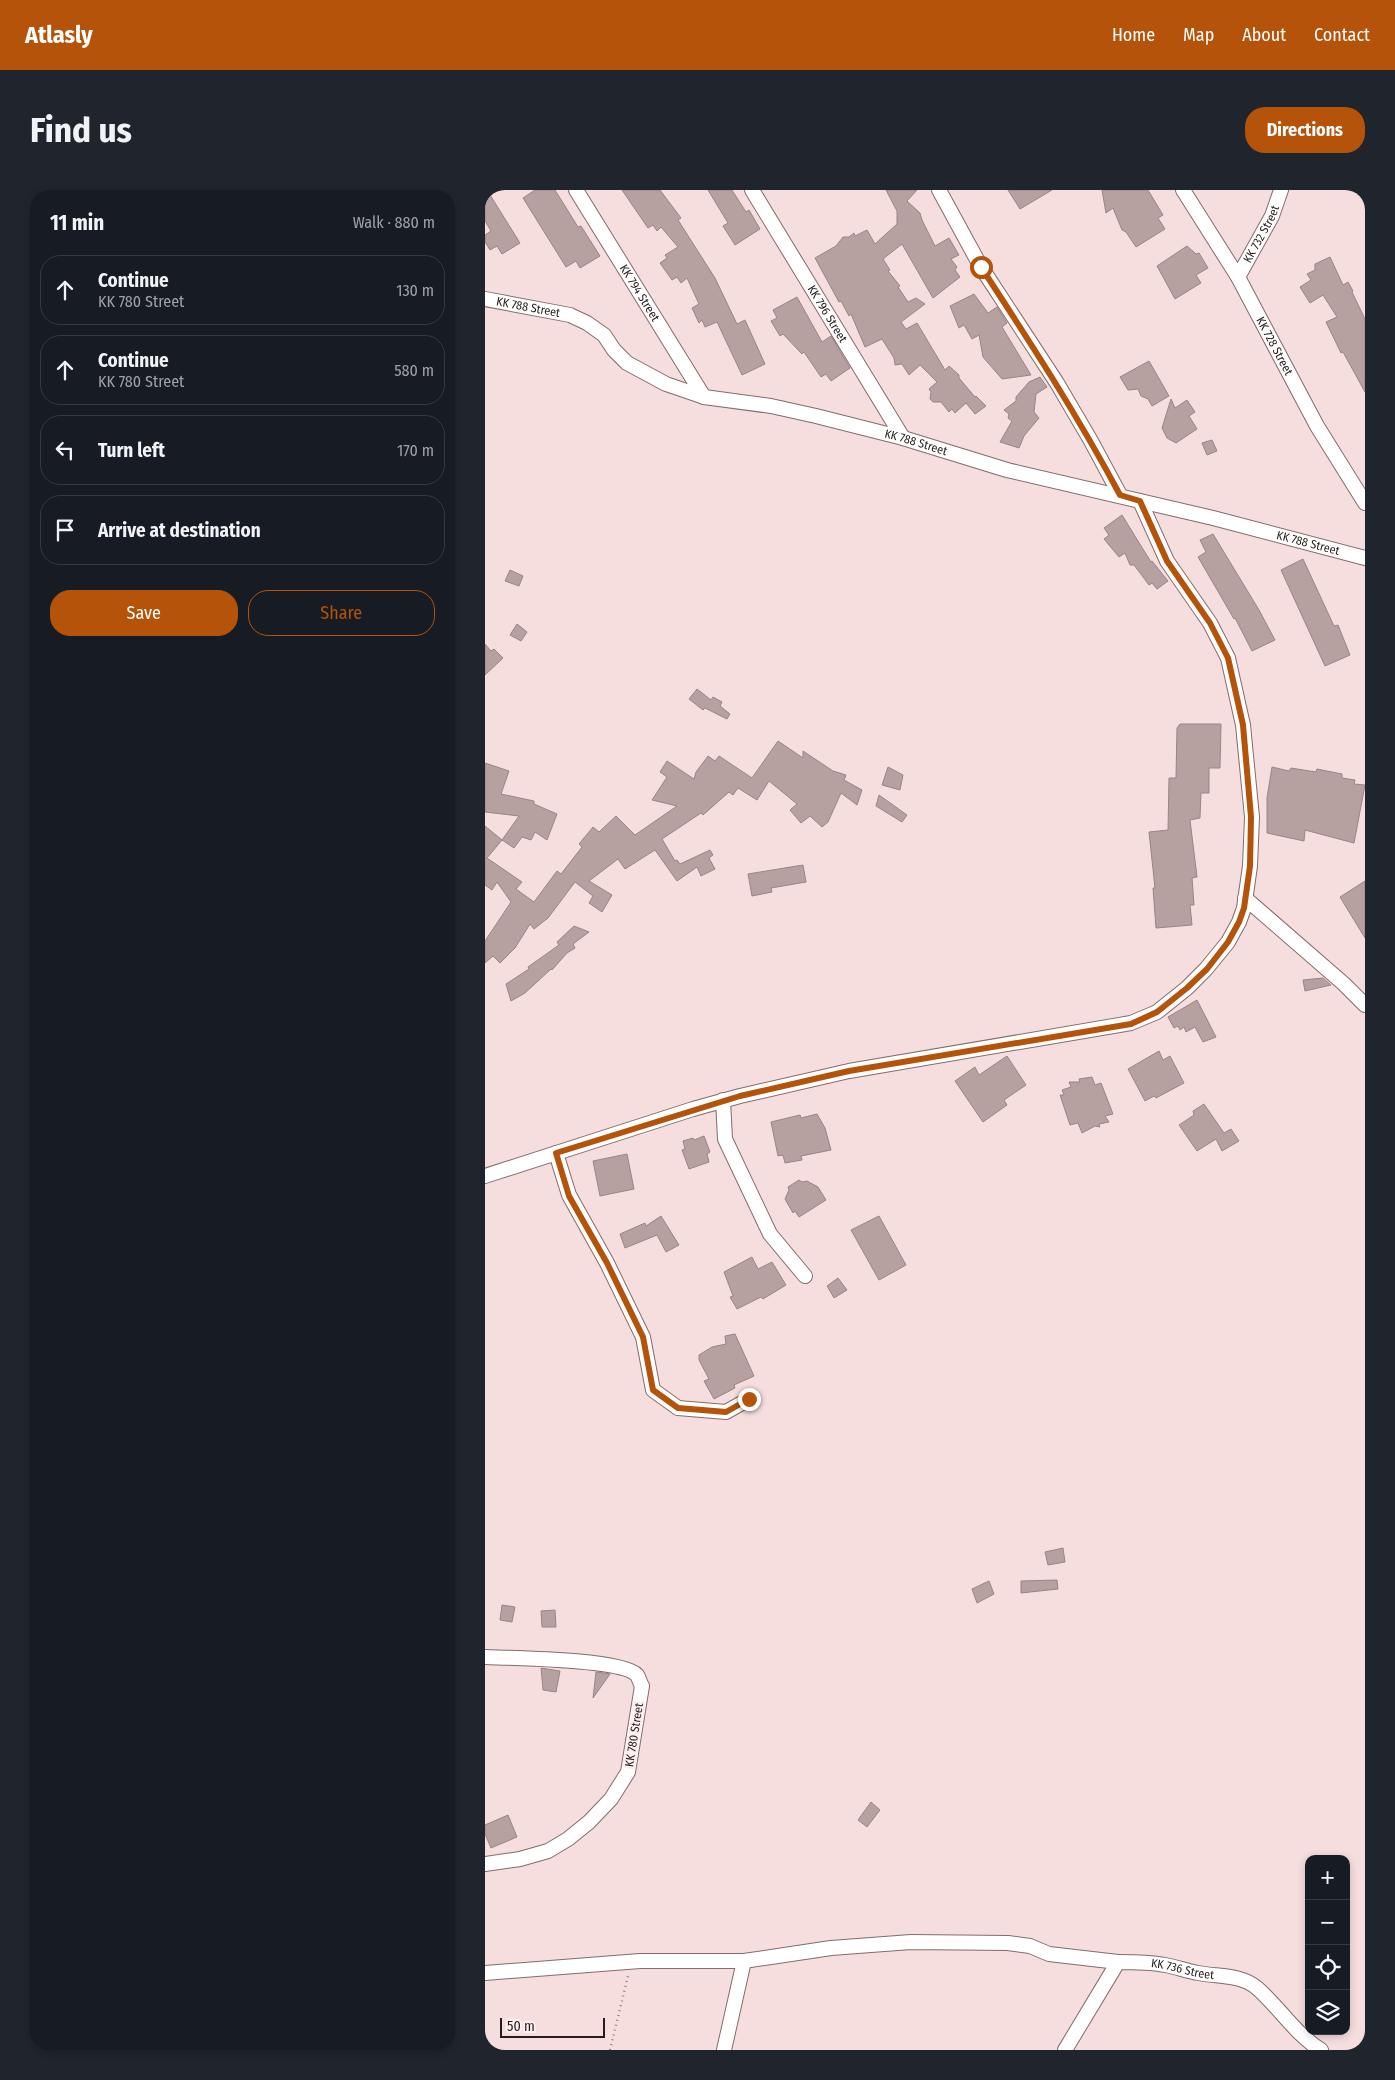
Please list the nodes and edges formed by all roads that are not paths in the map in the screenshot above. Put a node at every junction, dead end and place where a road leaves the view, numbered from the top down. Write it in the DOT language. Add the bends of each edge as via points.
graph roads {
  1 [pos="576,190"];
  2 [pos="752,190"];
  3 [pos="939,190"];
  4 [pos="1183,190"];
  5 [pos="1281,190"];
  6 [pos="1238,277"];
  7 [pos="485,299"];
  8 [pos="704,397"];
  9 [pos="903,438"];
  10 [pos="1120,495"];
  11 [pos="1140,501"];
  12 [pos="1365,503"];
  13 [pos="1365,558"];
  14 [pos="1245,898"];
  15 [pos="1365,1005"];
  16 [pos="723,1100"];
  17 [pos="556,1153"];
  18 [pos="485,1176"];
  19 [pos="805,1276"];
  20 [pos="749,1399"];
  21 [pos="485,1657"];
  22 [pos="485,1864"];
  23 [pos="744,1961"];
  24 [pos="1118,1962"];
  25 [pos="485,1973"];
  26 [pos="724,2050"];
  27 [pos="1065,2050"];
  28 [pos="1321,2050"];
  1 -- 8 [label="street, KK 794 Street"];
  2 -- 9 [label="street, KK 796 Street"];
  3 -- 10 [label="street" via="981,267 1057,383"];
  4 -- 6 [label="street, KK 728 Street"];
  5 -- 6 [label="street, KK 732 Street" via="1271,216"];
  6 -- 12 [label="street, KK 728 Street" via="1317,426"];
  7 -- 8 [label="street, KK 788 Street" via="570,315 604,335 627,363 666,384"];
  8 -- 9 [label="street, KK 788 Street" via="791,410"];
  9 -- 10 [label="street, KK 788 Street" via="1007,470"];
  10 -- 11 [label="street, KK 788 Street"];
  11 -- 13 [label="street, KK 788 Street"];
  11 -- 14 [label="street" via="1167,561 1210,623 1228,658 1243,725 1250,789 1250,866"];
  14 -- 15 [label="street"];
  14 -- 16 [label="street" via="1239,922 1207,969 1157,1012 1131,1024 849,1071"];
  16 -- 17 [label="street"];
  16 -- 19 [label="street" via="725,1139 770,1234"];
  17 -- 18 [label="street"];
  17 -- 20 [label="street" via="569,1196 607,1263 643,1337 653,1390 678,1408 726,1412"];
  21 -- 22 [label="street, KK 780 Street" via="562,1659 617,1668 637,1675 642,1686 628,1772 611,1799 589,1822 548,1851"];
  23 -- 24 [label="street, KK 736 Street" via="831,1948 911,1942 1008,1943 1030,1946 1049,1954"];
  23 -- 25 [label="street, KK 736 Street" via="631,1962"];
  23 -- 26 [label="street"];
  24 -- 27 [label="street"];
  24 -- 28 [label="street, KK 736 Street" via="1164,1965 1246,1981"];
}
